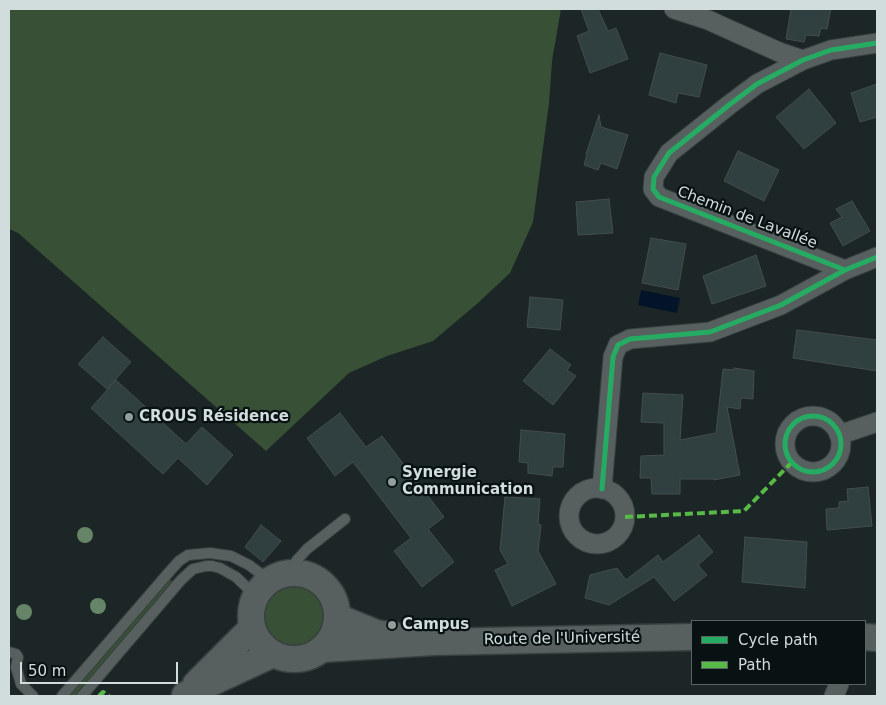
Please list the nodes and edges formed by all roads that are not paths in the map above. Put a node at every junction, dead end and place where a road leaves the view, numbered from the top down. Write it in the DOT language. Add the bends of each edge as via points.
graph roads {
  1 [pos="674,9"];
  2 [pos="877,43"];
  3 [pos="803,60"];
  4 [pos="875,259"];
  5 [pos="845,270"];
  6 [pos="877,422"];
  7 [pos="839,435"];
  8 [pos="602,489"];
  9 [pos="345,519"];
  10 [pos="271,583"];
  11 [pos="337,617"];
  12 [pos="252,628"];
  13 [pos="691,637"];
  14 [pos="432,642"];
  15 [pos="322,649"];
  16 [pos="9,652"];
  17 [pos="273,654"];
  18 [pos="32,696"];
  19 [pos="62,696"];
  20 [pos="82,696"];
  21 [pos="184,696"];
  1 -- 3 [label="street"];
  2 -- 3 [label="street, Chemin de Lavallée" via="831,50"];
  3 -- 5 [label="street, Chemin de Lavallée" via="757,84 669,153 654,177 653,189 659,197"];
  4 -- 5 [label="street"];
  5 -- 8 [label="street" via="781,305 710,332 630,339 618,345 613,357"];
  6 -- 7 [label="street"];
  9 -- 10 [label="lane"];
  10 -- 11 [label="main road" via="301,573 312,577 331,594"];
  10 -- 12 [label="main road" via="251,605"];
  10 -- 19 [label="lane" via="231,556 210,553 188,555 170,571"];
  10 -- 20 [label="lane" via="236,577 212,566 193,569"];
  11 -- 14 [label="main road, Route de l'Université" via="376,633"];
  11 -- 15 [label="main road" via="330,640"];
  12 -- 17 [label="main road" via="263,647"];
  12 -- 21 [label="main road"];
  13 -- 14 [label="main road, Route de l'Université"];
  14 -- 15 [label="main road, Route de l'Université"];
  15 -- 17 [label="main road, Route de l'Université" via="314,655 293,660"];
  16 -- 18 [label="lane" via="18,657 19,679"];
  17 -- 21 [label="main road"];
}
